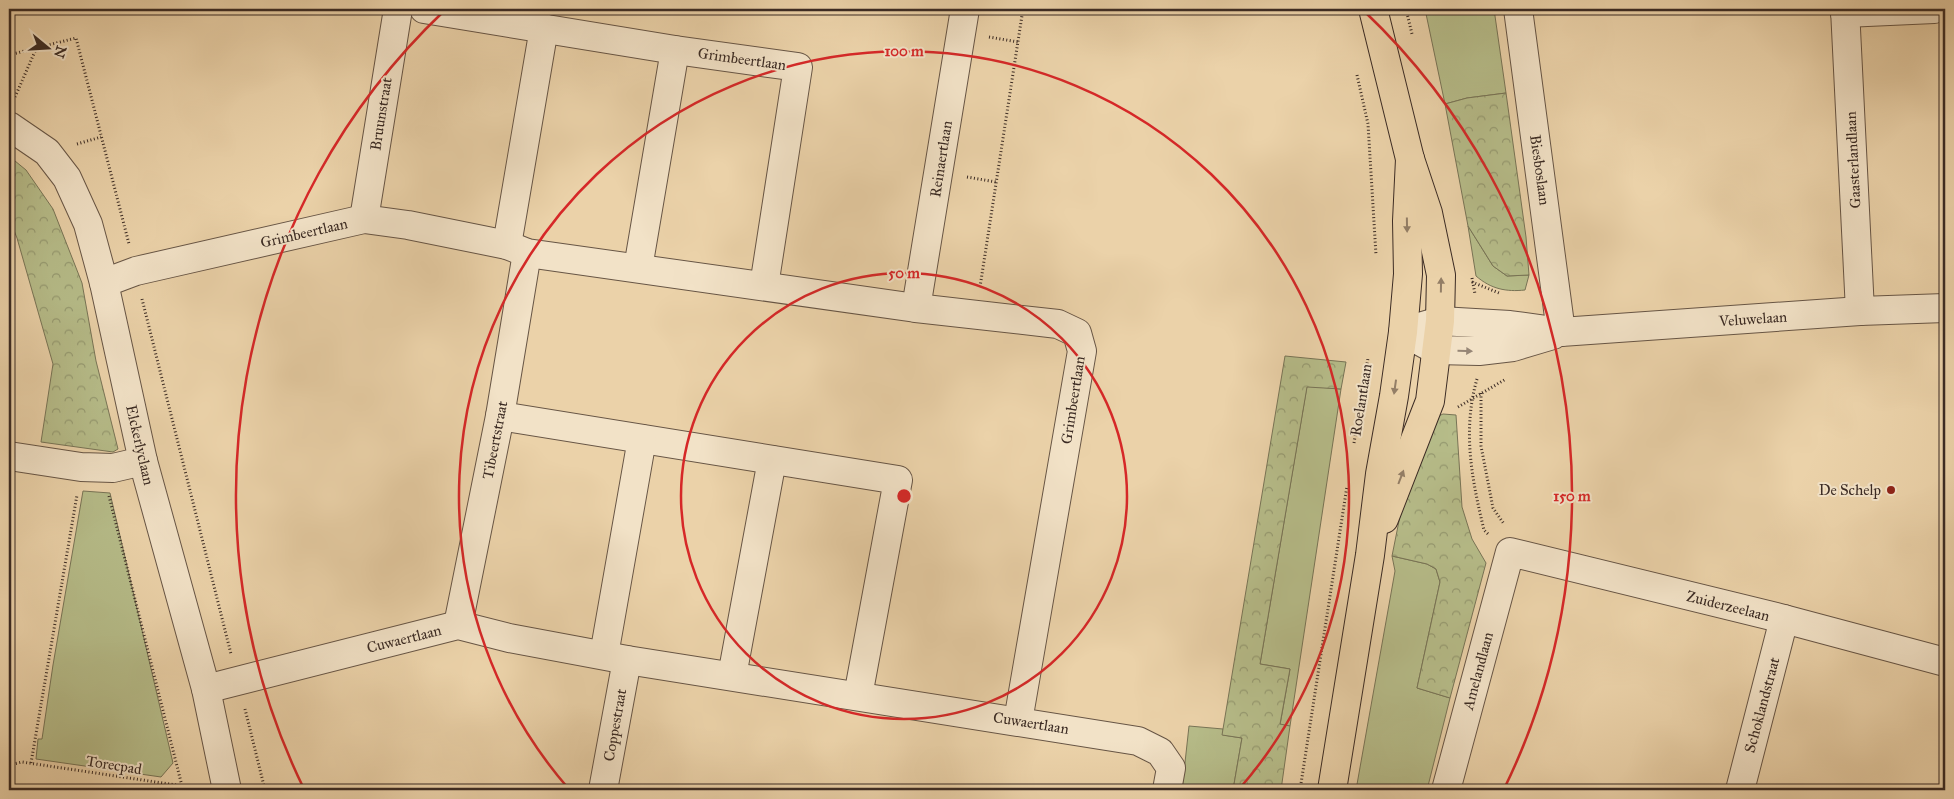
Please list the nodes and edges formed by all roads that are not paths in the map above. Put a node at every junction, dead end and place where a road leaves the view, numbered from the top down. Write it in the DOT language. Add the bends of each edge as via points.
graph roads {
  1 [pos="398,9"];
  2 [pos="424,9"];
  3 [pos="966,9"];
  4 [pos="1373,9"];
  5 [pos="1518,9"];
  6 [pos="1934,9"];
  7 [pos="1845,11"];
  8 [pos="544,28"];
  9 [pos="675,50"];
  10 [pos="11,114"];
  11 [pos="1410,159"];
  12 [pos="364,220"];
  13 [pos="517,249"];
  14 [pos="638,268"];
  15 [pos="104,283"];
  16 [pos="764,286"];
  17 [pos="916,308"];
  18 [pos="1945,308"];
  19 [pos="1860,312"];
  20 [pos="1440,320"];
  21 [pos="1403,332"];
  22 [pos="1561,332"];
  23 [pos="1436,350"];
  24 [pos="500,416"];
  25 [pos="642,439"];
  26 [pos="9,456"];
  27 [pos="772,460"];
  28 [pos="143,461"];
  29 [pos="1518,554"];
  30 [pos="1370,555"];
  31 [pos="1784,619"];
  32 [pos="458,625"];
  33 [pos="616,658"];
  34 [pos="1945,662"];
  35 [pos="732,676"];
  36 [pos="206,689"];
  37 [pos="858,696"];
  38 [pos="1018,721"];
  39 [pos="227,790"];
  40 [pos="603,790"];
  41 [pos="1167,790"];
  42 [pos="1332,790"];
  43 [pos="1446,790"];
  44 [pos="1740,790"];
  1 -- 12 [label="street, Bruunstraat"];
  2 -- 8 [label="street, Grimbeertlaan"];
  3 -- 17 [label="street, Reinaertlaan"];
  4 -- 11 [label="main road, Roelantlaan"];
  5 -- 22 [label="street, Biesboslaan"];
  6 -- 7 [label="street"];
  7 -- 19 [label="street, Gaasterlandlaan"];
  8 -- 9 [label="street, Grimbeertlaan"];
  8 -- 13 [label="street"];
  9 -- 14 [label="street"];
  9 -- 16 [label="street, Grimbeertlaan" via="798,67"];
  10 -- 15 [label="street, Elckerlyclaan" via="67,178 88,224"];
  20 -- 11 [label="main road, Roelantlaan, one-way" via="1441,275 1428,213"];
  11 -- 21 [label="main road, Roelantlaan, one-way" via="1408,274"];
  12 -- 13 [label="street, Grimbeertlaan" via="408,225"];
  12 -- 15 [label="street, Grimbeertlaan" via="136,271"];
  13 -- 14 [label="street, Grimbeertlaan"];
  13 -- 24 [label="street, Tibeertstraat"];
  14 -- 16 [label="street, Grimbeertlaan"];
  15 -- 28 [label="street, Elckerlyclaan"];
  16 -- 17 [label="street, Grimbeertlaan"];
  17 -- 38 [label="street, Grimbeertlaan" via="1058,324 1078,333 1082,351"];
  18 -- 19 [label="street, Veluwelaan"];
  19 -- 22 [label="street, Veluwelaan"];
  20 -- 21 [label="street, Veluwelaan"];
  20 -- 22 [label="street, Veluwelaan"];
  20 -- 23 [label="main road, Roelantlaan"];
  21 -- 23 [label="street, Veluwelaan"];
  21 -- 30 [label="main road, Roelantlaan, one-way"];
  23 -- 22 [label="street, Veluwelaan, one-way" via="1479,351 1513,347"];
  30 -- 23 [label="main road, Roelantlaan, one-way" via="1430,402"];
  24 -- 25 [label="street"];
  24 -- 32 [label="street, Tibeertstraat"];
  25 -- 27 [label="street"];
  25 -- 33 [label="street"];
  26 -- 28 [label="street" via="113,468"];
  27 -- 35 [label="street"];
  27 -- 37 [label="street" via="898,480"];
  28 -- 36 [label="street, Elckerlyclaan"];
  29 -- 31 [label="street, Zuiderzeelaan"];
  29 -- 43 [label="street, Amelandlaan"];
  30 -- 42 [label="main road, Roelantlaan"];
  31 -- 34 [label="street, Zuiderzeelaan"];
  31 -- 44 [label="street, Schoklandstraat"];
  32 -- 33 [label="street, Cuwaertlaan"];
  32 -- 36 [label="street, Cuwaertlaan"];
  33 -- 35 [label="street, Cuwaertlaan"];
  33 -- 40 [label="street, Coppestraat"];
  35 -- 37 [label="street, Cuwaertlaan"];
  36 -- 39 [label="street, Elckerlyclaan"];
  37 -- 38 [label="street, Cuwaertlaan"];
  38 -- 41 [label="street, Cuwaertlaan" via="1138,741 1160,752 1171,768"];
}
